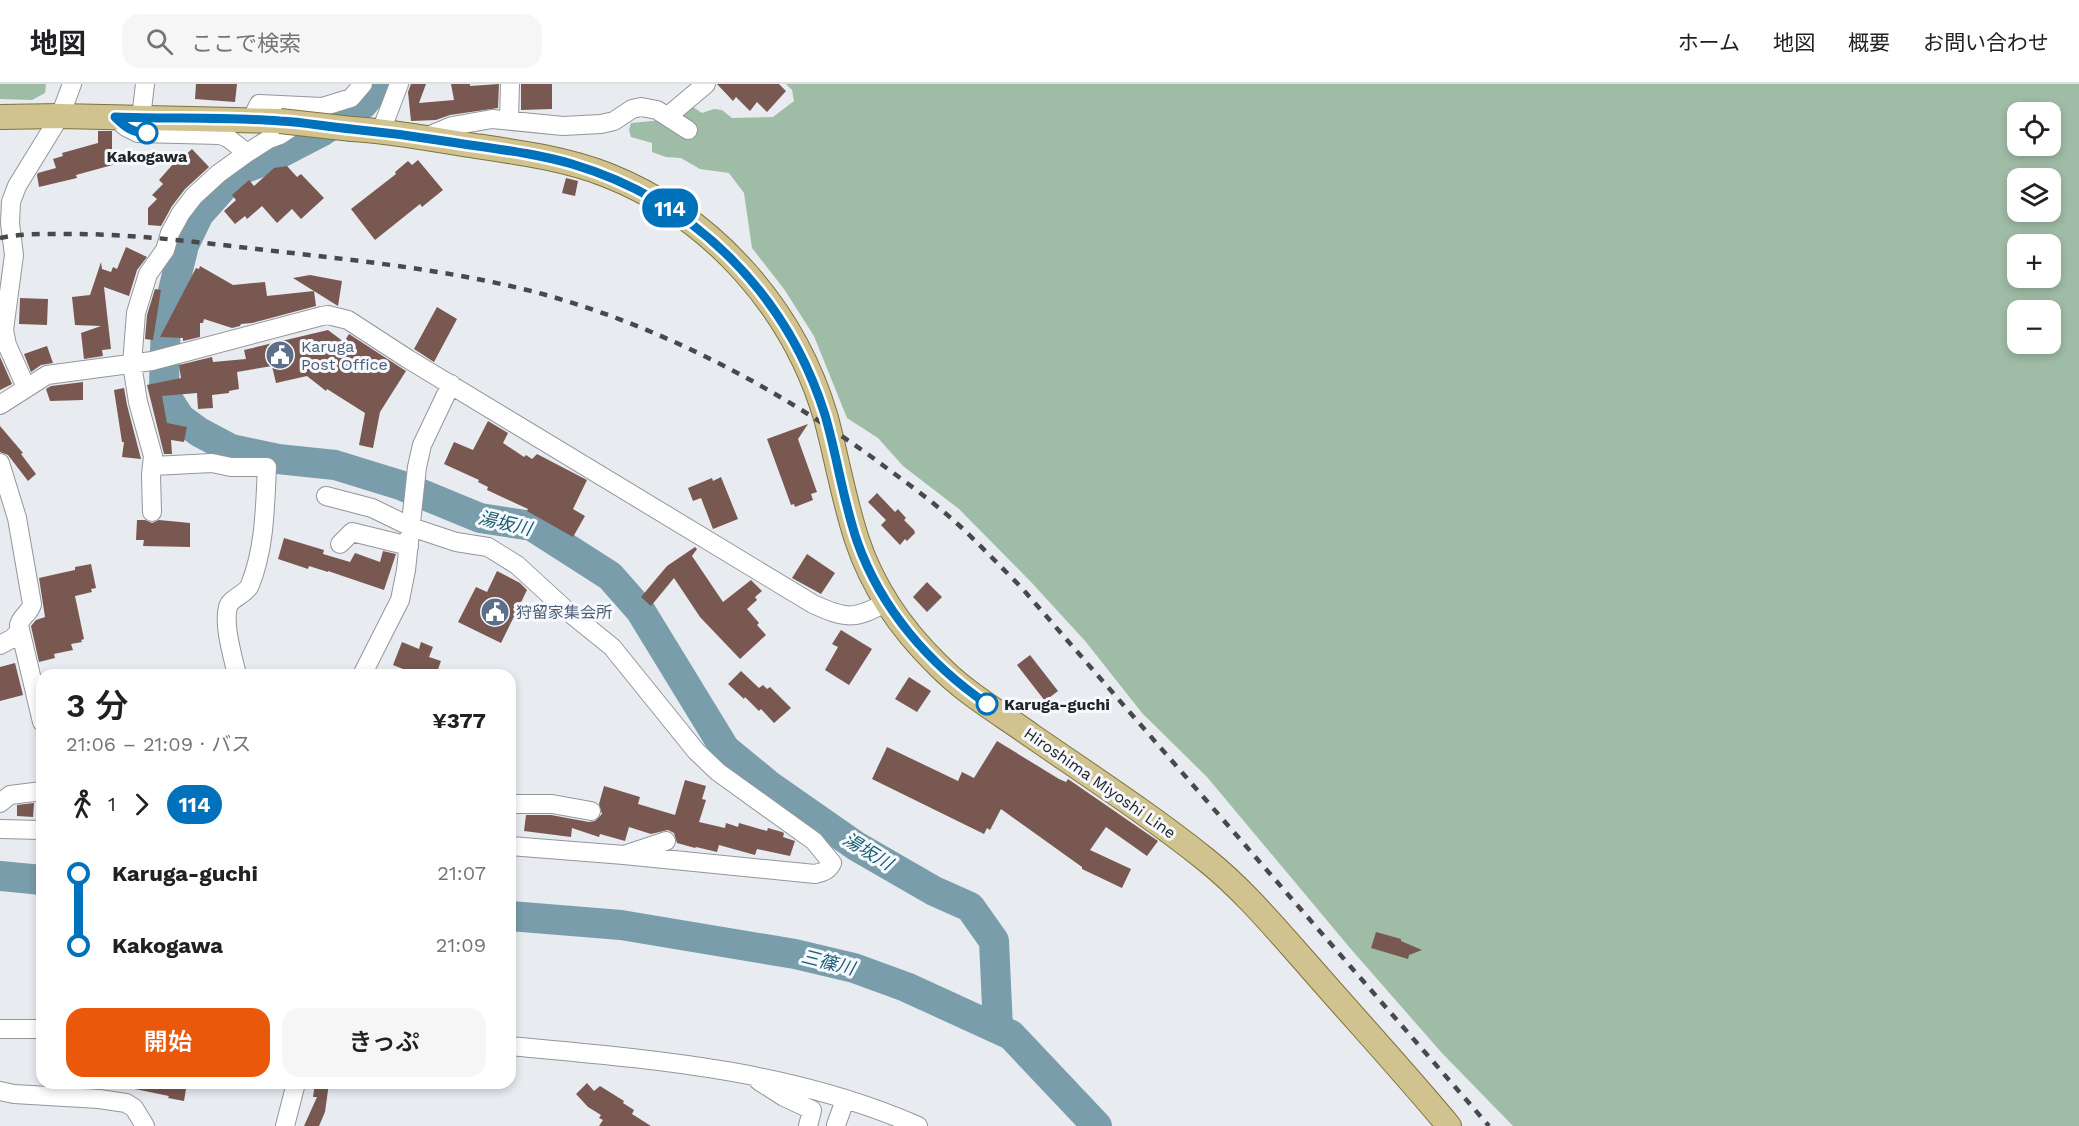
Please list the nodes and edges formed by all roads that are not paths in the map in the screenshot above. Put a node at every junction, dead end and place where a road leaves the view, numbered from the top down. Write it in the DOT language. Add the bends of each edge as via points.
graph roads {
  1 [pos="72,84"];
  2 [pos="145,84"];
  3 [pos="363,84"];
  4 [pos="399,84"];
  5 [pos="510,84"];
  6 [pos="706,84"];
  7 [pos="322,107"];
  8 [pos="60,116"];
  9 [pos="668,116"];
  10 [pos="0,117"];
  11 [pos="115,117"];
  12 [pos="141,118"];
  13 [pos="251,120"];
  14 [pos="509,120"];
  15 [pos="688,130"];
  16 [pos="381,131"];
  17 [pos="423,138"];
  18 [pos="247,153"];
  19 [pos="132,364"];
  20 [pos="451,384"];
  21 [pos="26,387"];
  22 [pos="0,405"];
  23 [pos="0,463"];
  24 [pos="153,466"];
  25 [pos="326,496"];
  26 [pos="152,513"];
  27 [pos="412,523"];
  28 [pos="340,544"];
  29 [pos="409,546"];
  30 [pos="887,602"];
  31 [pos="20,630"];
  32 [pos="0,645"];
  33 [pos="236,669"];
  34 [pos="365,669"];
  35 [pos="36,697"];
  36 [pos="36,791"];
  37 [pos="0,803"];
  38 [pos="516,804"];
  39 [pos="591,811"];
  40 [pos="0,830"];
  41 [pos="36,830"];
  42 [pos="666,842"];
  43 [pos="516,846"];
  44 [pos="624,855"];
  45 [pos="0,1029"];
  46 [pos="36,1029"];
  47 [pos="516,1047"];
  48 [pos="753,1076"];
  49 [pos="294,1089"];
  50 [pos="0,1091"];
  51 [pos="845,1100"];
  52 [pos="820,1119"];
  53 [pos="145,1126"];
  54 [pos="285,1126"];
  55 [pos="918,1126"];
  56 [pos="1449,1126"];
  1 -- 8 [label="street"];
  2 -- 12 [label="street"];
  3 -- 7 [label="street" via="351,98"];
  4 -- 16 [label="street"];
  5 -- 14 [label="street"];
  6 -- 9 [label="street"];
  7 -- 13 [label="street" via="259,104"];
  7 -- 18 [label="street"];
  8 -- 10 [label="main road, Hiroshima Miyoshi Line"];
  8 -- 11 [label="main road, Hiroshima Miyoshi Line"];
  8 -- 21 [label="street" via="16,186 11,202 14,255 4,330"];
  9 -- 14 [label="street" via="642,107 614,122 579,127"];
  9 -- 15 [label="street"];
  11 -- 12 [label="main road, Hiroshima Miyoshi Line"];
  11 -- 18 [label="street" via="138,133 220,135"];
  12 -- 13 [label="main road, Hiroshima Miyoshi Line"];
  13 -- 16 [label="main road, Hiroshima Miyoshi Line, bridge"];
  14 -- 17 [label="street" via="471,121"];
  16 -- 17 [label="main road, Hiroshima Miyoshi Line"];
  17 -- 30 [label="main road, Hiroshima Miyoshi Line" via="534,155 606,175 673,209 731,257 779,315 798,347 825,417 858,541"];
  18 -- 19 [label="street" via="194,196 170,233 165,250 148,274 138,306"];
  19 -- 20 [label="street" via="328,315 348,320"];
  19 -- 21 [label="street" via="47,375"];
  19 -- 24 [label="street"];
  20 -- 27 [label="street" via="422,445"];
  20 -- 30 [label="street" via="813,604 846,615 867,612"];
  21 -- 22 [label="street"];
  23 -- 31 [label="street" via="17,518 32,604 20,620"];
  24 -- 26 [label="street"];
  24 -- 33 [label="street" via="212,463 267,467 264,526 252,578 249,588 227,608"];
  25 -- 27 [label="street"];
  27 -- 29 [label="street"];
  27 -- 44 [label="street" via="456,542 488,547 517,565 612,647 696,751 718,772 814,841 832,863 830,869 815,874"];
  28 -- 29 [label="street" via="352,532"];
  29 -- 34 [label="street" via="400,600"];
  30 -- 56 [label="main road, Hiroshima Miyoshi Line" via="918,644 961,686 1130,803 1230,880"];
  31 -- 32 [label="street"];
  31 -- 35 [label="street"];
  36 -- 37 [label="street" via="10,795"];
  38 -- 39 [label="street" via="552,804"];
  40 -- 41 [label="street"];
  42 -- 44 [label="street"];
  43 -- 44 [label="street"];
  45 -- 46 [label="street"];
  47 -- 48 [label="street" via="642,1058"];
  48 -- 51 [label="street"];
  48 -- 52 [label="street"];
  49 -- 54 [label="street"];
  50 -- 53 [label="street" via="126,1103"];
  51 -- 52 [label="street"];
  51 -- 55 [label="street"];
}
